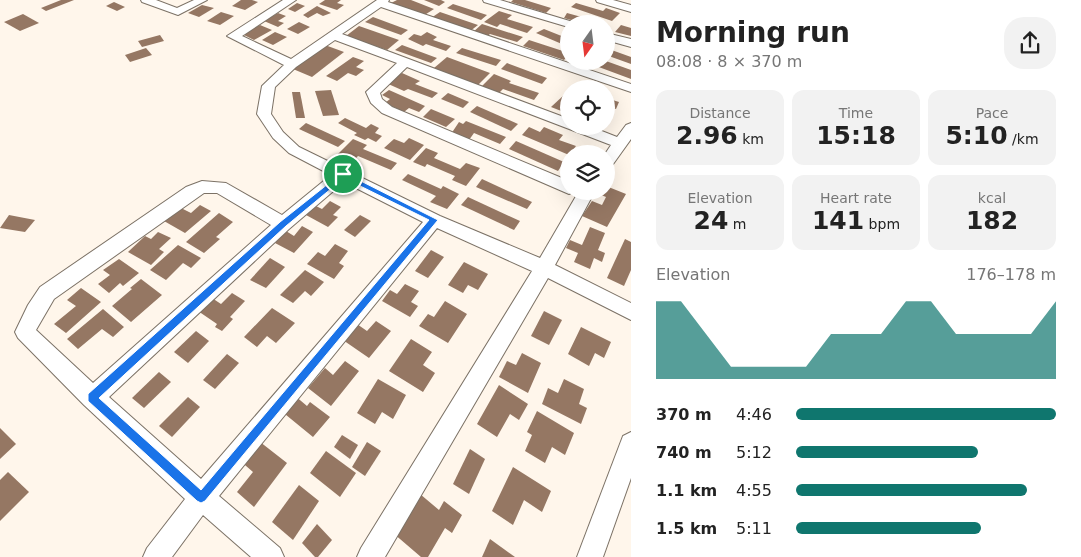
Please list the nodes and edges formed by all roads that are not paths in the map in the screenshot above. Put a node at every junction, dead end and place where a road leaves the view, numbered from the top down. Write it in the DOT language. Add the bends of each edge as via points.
graph roads {
  1 [pos="146,0"];
  2 [pos="202,0"];
  3 [pos="291,0"];
  4 [pos="488,0"];
  5 [pos="601,0"];
  6 [pos="382,2"];
  7 [pos="631,8"];
  8 [pos="560,21"];
  9 [pos="332,35"];
  10 [pos="615,39"];
  11 [pos="631,43"];
  12 [pos="406,62"];
  13 [pos="292,64"];
  14 [pos="631,88"];
  15 [pos="560,121"];
  16 [pos="631,128"];
  17 [pos="599,135"];
  18 [pos="620,143"];
  19 [pos="615,150"];
  20 [pos="343,174"];
  21 [pos="560,183"];
  22 [pos="575,200"];
  23 [pos="434,220"];
  24 [pos="283,224"];
  25 [pos="544,268"];
  26 [pos="631,312"];
  27 [pos="92,398"];
  28 [pos="631,444"];
  29 [pos="201,498"];
  30 [pos="156,557"];
  31 [pos="271,557"];
  32 [pos="370,557"];
  33 [pos="590,557"];
  1 -- 2 [label="street" via="178,12"];
  3 -- 13 [label="street" via="233,36"];
  4 -- 8 [label="street"];
  5 -- 7 [label="street"];
  6 -- 9 [label="street"];
  6 -- 14 [label="street"];
  9 -- 12 [label="street"];
  9 -- 13 [label="street"];
  10 -- 11 [label="street"];
  12 -- 15 [label="street"];
  12 -- 21 [label="street" via="373,92 374,100 379,104"];
  13 -- 20 [label="street" via="269,86 264,114 278,135 294,150"];
  16 -- 18 [label="street"];
  17 -- 18 [label="street"];
  18 -- 19 [label="street"];
  20 -- 23 [label="street"];
  20 -- 24 [label="street"];
  22 -- 25 [label="street"];
  23 -- 25 [label="street"];
  23 -- 29 [label="street"];
  24 -- 27 [label="street"];
  24 -- 27 [label="street" via="220,187 202,187 47,293 34,310 25,332"];
  25 -- 26 [label="street"];
  25 -- 32 [label="street"];
  27 -- 29 [label="street"];
  28 -- 33 [label="street"];
  29 -- 30 [label="street"];
  29 -- 31 [label="street"];
}
